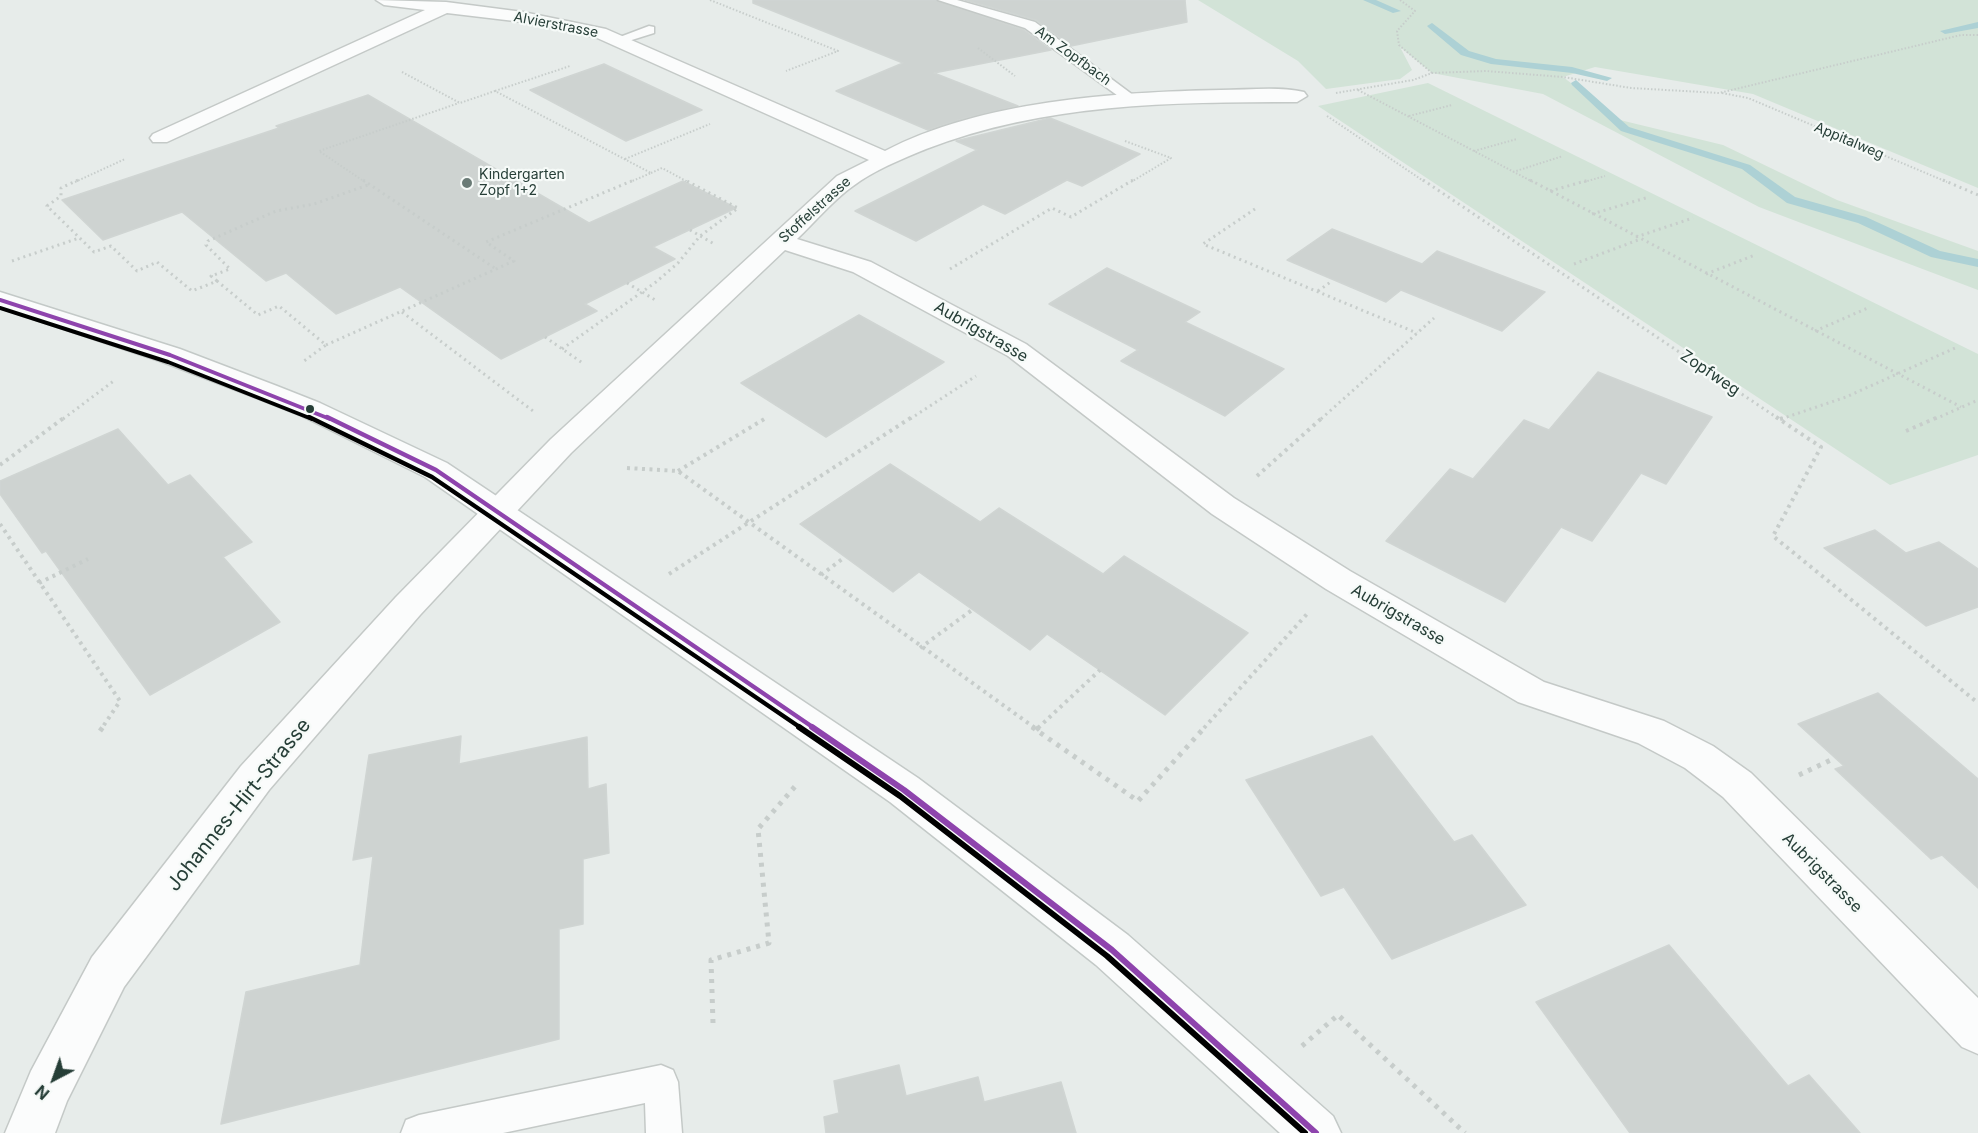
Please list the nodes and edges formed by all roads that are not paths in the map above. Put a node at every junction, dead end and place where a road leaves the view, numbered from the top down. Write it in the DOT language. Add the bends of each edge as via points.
graph roads {
  1 [pos="384,0"];
  2 [pos="944,0"];
  3 [pos="446,7"];
  4 [pos="649,30"];
  5 [pos="625,42"];
  6 [pos="1297,96"];
  7 [pos="1130,98"];
  8 [pos="160,138"];
  9 [pos="882,158"];
  10 [pos="780,241"];
  11 [pos="0,300"];
  12 [pos="500,513"];
  13 [pos="1978,1031"];
  14 [pos="30,1133"];
  15 [pos="419,1133"];
  16 [pos="664,1133"];
  17 [pos="1316,1133"];
  1 -- 3 [label="street, Alvierstrasse"];
  2 -- 7 [label="lane, Am Zopfbach" via="1030,25"];
  3 -- 5 [label="street, Alvierstrasse" via="561,23"];
  3 -- 8 [label="street"];
  4 -- 5 [label="lane"];
  5 -- 9 [label="street, Alvierstrasse"];
  6 -- 7 [label="street, Stoffelstrasse"];
  7 -- 9 [label="street, Stoffelstrasse" via="1072,104 966,127"];
  9 -- 10 [label="street, Stoffelstrasse" via="845,181"];
  10 -- 12 [label="street, Stoffelstrasse" via="561,446"];
  10 -- 13 [label="street, Aubrigstrasse" via="862,267 1017,350 1223,506 1338,580 1531,692 1651,732 1699,757 1737,785"];
  11 -- 12 [label="street" via="170,355 310,409 436,470"];
  12 -- 14 [label="street, Johannes-Hirt-Strasse" via="408,606 255,778 108,972 48,1088"];
  12 -- 17 [label="street" via="904,790 1112,950"];
  15 -- 16 [label="lane" via="661,1082"];
}
